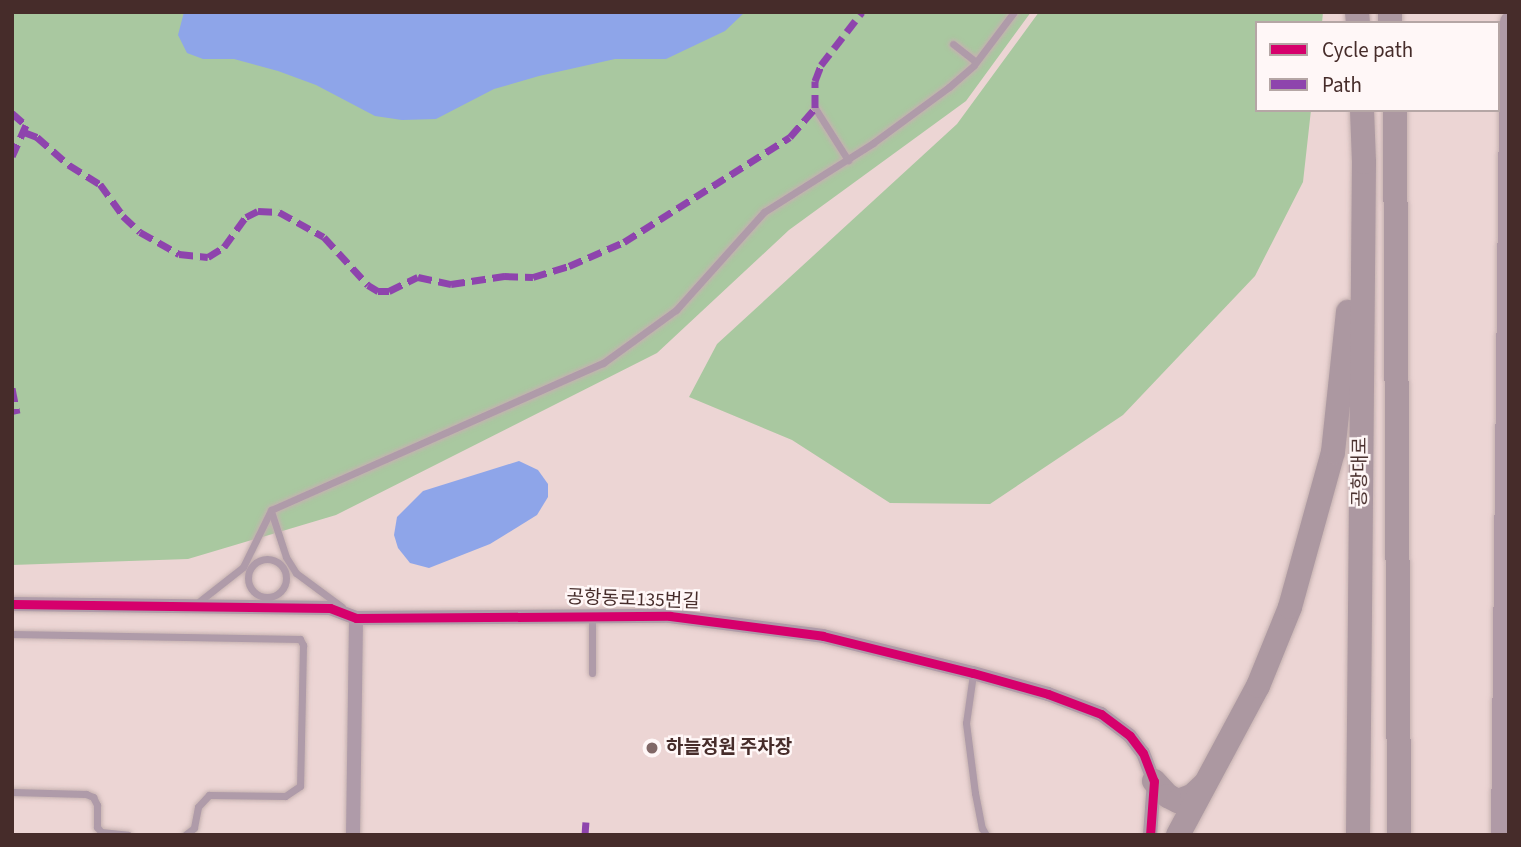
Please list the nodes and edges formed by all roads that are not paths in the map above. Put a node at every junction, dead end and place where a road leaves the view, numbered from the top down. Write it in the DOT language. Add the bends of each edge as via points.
graph roads {
  1 [pos="1014,12"];
  2 [pos="1509,21"];
  3 [pos="953,44"];
  4 [pos="976,61"];
  5 [pos="815,108"];
  6 [pos="1362,112"];
  7 [pos="1395,112"];
  8 [pos="848,160"];
  9 [pos="1364,162"];
  10 [pos="271,510"];
  11 [pos="288,568"];
  12 [pos="246,570"];
  13 [pos="267,602"];
  14 [pos="12,604"];
  15 [pos="192,606"];
  16 [pos="592,616"];
  17 [pos="356,618"];
  18 [pos="12,634"];
  19 [pos="592,673"];
  20 [pos="973,673"];
  21 [pos="1154,780"];
  22 [pos="1206,782"];
  23 [pos="12,792"];
  24 [pos="128,835"];
  25 [pos="185,835"];
  26 [pos="353,835"];
  27 [pos="986,835"];
  28 [pos="1150,835"];
  29 [pos="1178,835"];
  30 [pos="1358,835"];
  31 [pos="1399,835"];
  32 [pos="1500,835"];
  1 -- 4 [label="lane"];
  2 -- 32 [label="main road"];
  3 -- 4 [label="lane"];
  4 -- 8 [label="lane" via="939,95"];
  5 -- 8 [label="lane"];
  6 -- 9 [label="highway, 공항대로"];
  7 -- 31 [label="highway, 공항대로"];
  8 -- 10 [label="lane" via="764,212 677,310 603,363"];
  9 -- 22 [label="highway" via="1333,452 1321,503 1273,653"];
  9 -- 30 [label="highway, 공항대로"];
  10 -- 11 [label="lane"];
  10 -- 12 [label="lane"];
  11 -- 12 [label="lane" via="263,560"];
  11 -- 13 [label="lane" via="284,588"];
  11 -- 17 [label="lane"];
  12 -- 13 [label="lane" via="251,590"];
  12 -- 15 [label="lane"];
  13 -- 15 [label="street, 공항동로135번길"];
  13 -- 17 [label="street, 공항동로135번길" via="330,608"];
  14 -- 15 [label="street, 공항동로135번길"];
  16 -- 17 [label="street, 공항동로135번길"];
  16 -- 19 [label="lane"];
  16 -- 20 [label="street, 공항동로135번길" via="670,616 751,624 823,636"];
  17 -- 26 [label="street"];
  18 -- 25 [label="lane" via="300,639 300,786 285,796 209,795 198,807 194,828"];
  20 -- 21 [label="street, 공항동로135번길" via="1101,714 1130,736"];
  20 -- 27 [label="lane" via="966,723"];
  21 -- 22 [label="highway" via="1178,801 1192,796"];
  21 -- 28 [label="street, 공항동로135번길"];
  22 -- 29 [label="highway"];
  23 -- 24 [label="lane" via="86,794 97,805 101,832"];
}
